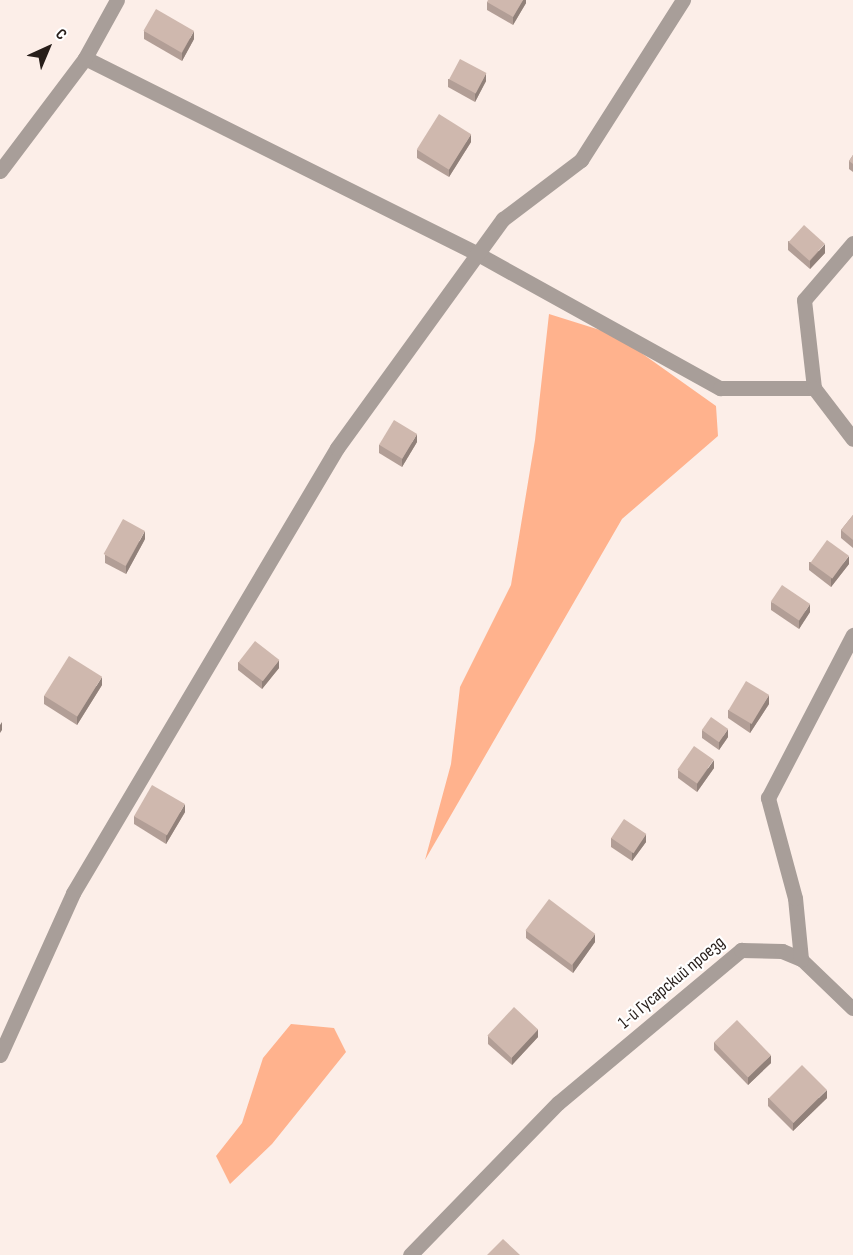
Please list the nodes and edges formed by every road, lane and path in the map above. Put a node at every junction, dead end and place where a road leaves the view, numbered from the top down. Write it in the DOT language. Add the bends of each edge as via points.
graph roads {
  1 [pos="117,0"];
  2 [pos="683,0"];
  3 [pos="85,58"];
  4 [pos="0,171"];
  5 [pos="853,243"];
  6 [pos="476,253"];
  7 [pos="814,388"];
  8 [pos="853,439"];
  9 [pos="853,635"];
  10 [pos="801,959"];
  11 [pos="853,1009"];
  12 [pos="0,1055"];
  13 [pos="410,1255"];
  1 -- 3 [label="street"];
  2 -- 6 [label="street" via="581,160 503,219"];
  3 -- 4 [label="street"];
  3 -- 6 [label="street"];
  5 -- 7 [label="street" via="804,300"];
  6 -- 7 [label="street" via="720,388"];
  6 -- 12 [label="street" via="337,448 73,893"];
  7 -- 8 [label="street"];
  9 -- 10 [label="street" via="768,798 795,898"];
  10 -- 11 [label="lane"];
  10 -- 13 [label="street, 1-й Гусарский проезд" via="782,951 741,950 558,1103"];
}
